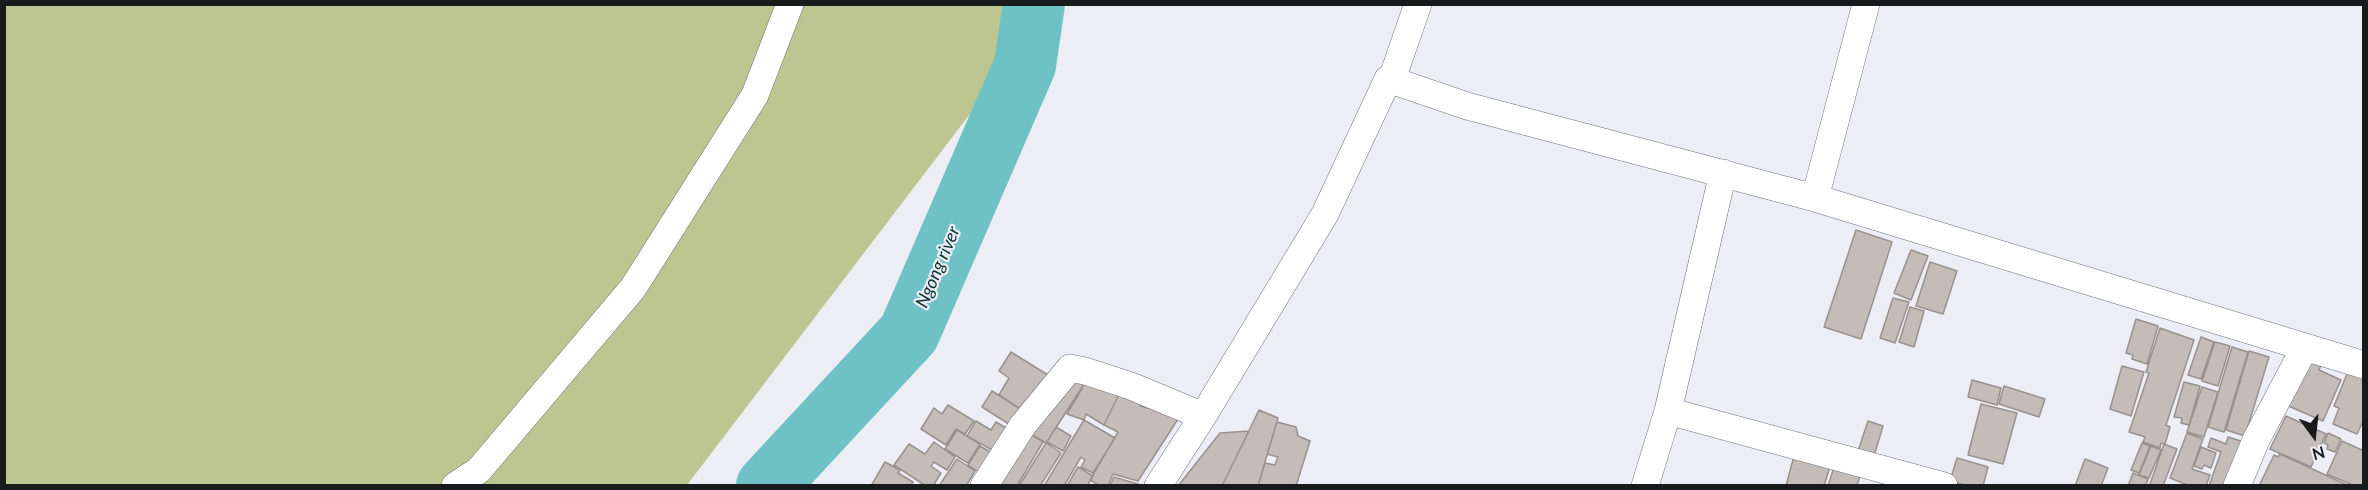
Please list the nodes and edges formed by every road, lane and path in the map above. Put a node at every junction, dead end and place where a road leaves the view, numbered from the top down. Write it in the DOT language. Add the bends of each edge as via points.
graph roads {
  1 [pos="790,4"];
  2 [pos="1418,4"];
  3 [pos="1866,4"];
  4 [pos="1388,80"];
  5 [pos="1723,173"];
  6 [pos="1815,198"];
  7 [pos="2305,347"];
  8 [pos="2364,365"];
  9 [pos="1668,411"];
  10 [pos="1203,416"];
  11 [pos="456,486"];
  12 [pos="984,486"];
  13 [pos="1158,486"];
  14 [pos="1645,486"];
  15 [pos="1944,486"];
  16 [pos="2237,486"];
  1 -- 11 [label="street" via="755,95 633,288 479,470"];
  2 -- 4 [label="street" via="1392,79"];
  3 -- 6 [label="street"];
  4 -- 5 [label="street" via="1467,106"];
  4 -- 10 [label="street" via="1325,214"];
  5 -- 6 [label="street"];
  5 -- 9 [label="street"];
  6 -- 7 [label="street"];
  7 -- 8 [label="street"];
  7 -- 16 [label="street" via="2256,440"];
  9 -- 14 [label="street"];
  9 -- 15 [label="street"];
  10 -- 12 [label="street" via="1070,368 1023,425"];
  10 -- 13 [label="street"];
}
